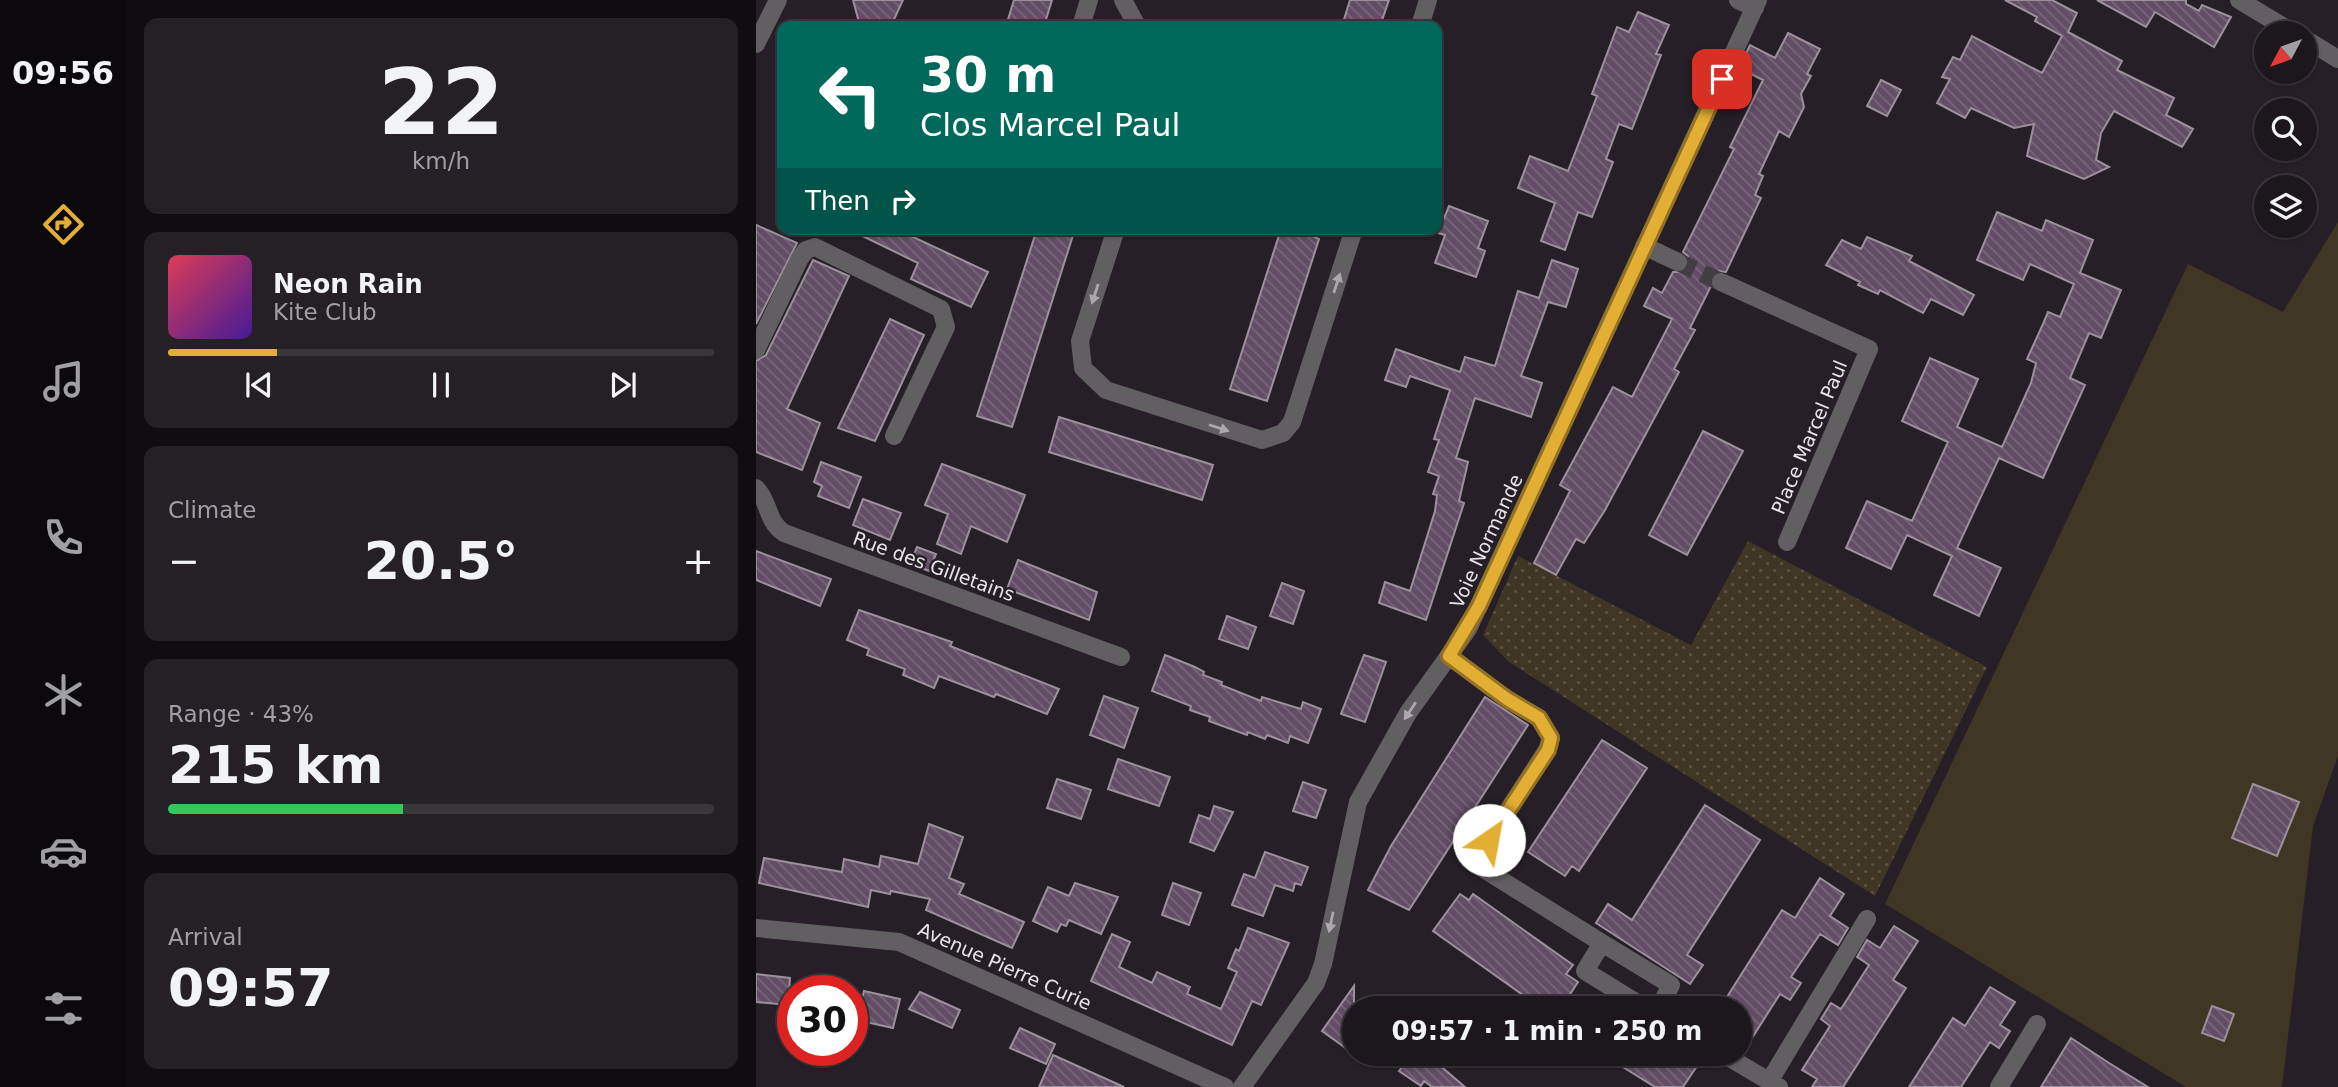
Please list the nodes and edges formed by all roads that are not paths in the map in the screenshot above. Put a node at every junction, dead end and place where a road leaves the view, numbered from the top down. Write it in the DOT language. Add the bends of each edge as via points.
graph roads {
  1 [pos="778,0"];
  2 [pos="1089,0"];
  3 [pos="1123,0"];
  4 [pos="1428,0"];
  5 [pos="1738,0"];
  6 [pos="2239,0"];
  7 [pos="1757,4"];
  8 [pos="1083,21"];
  9 [pos="1134,21"];
  10 [pos="1422,21"];
  11 [pos="2274,21"];
  12 [pos="756,44"];
  13 [pos="2317,46"];
  14 [pos="2338,59"];
  15 [pos="1114,235"];
  16 [pos="1352,235"];
  17 [pos="1644,246"];
  18 [pos="1678,262"];
  19 [pos="1721,282"];
  20 [pos="756,350"];
  21 [pos="894,436"];
  22 [pos="756,488"];
  23 [pos="1787,542"];
  24 [pos="1449,656"];
  25 [pos="1121,657"];
  26 [pos="1867,919"];
  27 [pos="756,929"];
  28 [pos="1602,943"];
  29 [pos="1626,996"];
  30 [pos="1665,996"];
  31 [pos="2037,1024"];
  32 [pos="1744,1066"];
  33 [pos="1775,1084"];
  34 [pos="1225,1087"];
  35 [pos="1242,1087"];
  36 [pos="1998,1087"];
  1 -- 12 [label="street"];
  2 -- 8 [label="street"];
  3 -- 9 [label="street"];
  4 -- 10 [label="street"];
  5 -- 7 [label="street"];
  6 -- 11 [label="street"];
  7 -- 17 [label="street, Voie Normande"];
  13 -- 14 [label="street"];
  15 -- 16 [label="street, one-way" via="1080,341 1083,368 1106,390 1262,440 1283,433 1292,422"];
  17 -- 18 [label="street"];
  17 -- 24 [label="street, Voie Normande" via="1473,618"];
  19 -- 23 [label="street, Place Marcel Paul" via="1869,349"];
  20 -- 21 [label="street" via="800,258 815,247 941,309 946,327"];
  22 -- 25 [label="street, Rue des Gilletains" via="769,518 784,533"];
  24 -- 28 [label="street" via="1539,718 1551,738 1548,750 1474,863"];
  24 -- 35 [label="street, Voie Normande, one-way" via="1408,713 1358,802 1316,983"];
  26 -- 33 [label="street"];
  27 -- 34 [label="street, Avenue Pierre Curie" via="899,942"];
  28 -- 29 [label="street" via="1585,971"];
  28 -- 30 [label="street" via="1671,985"];
  31 -- 36 [label="street"];
  32 -- 33 [label="street"];
}
